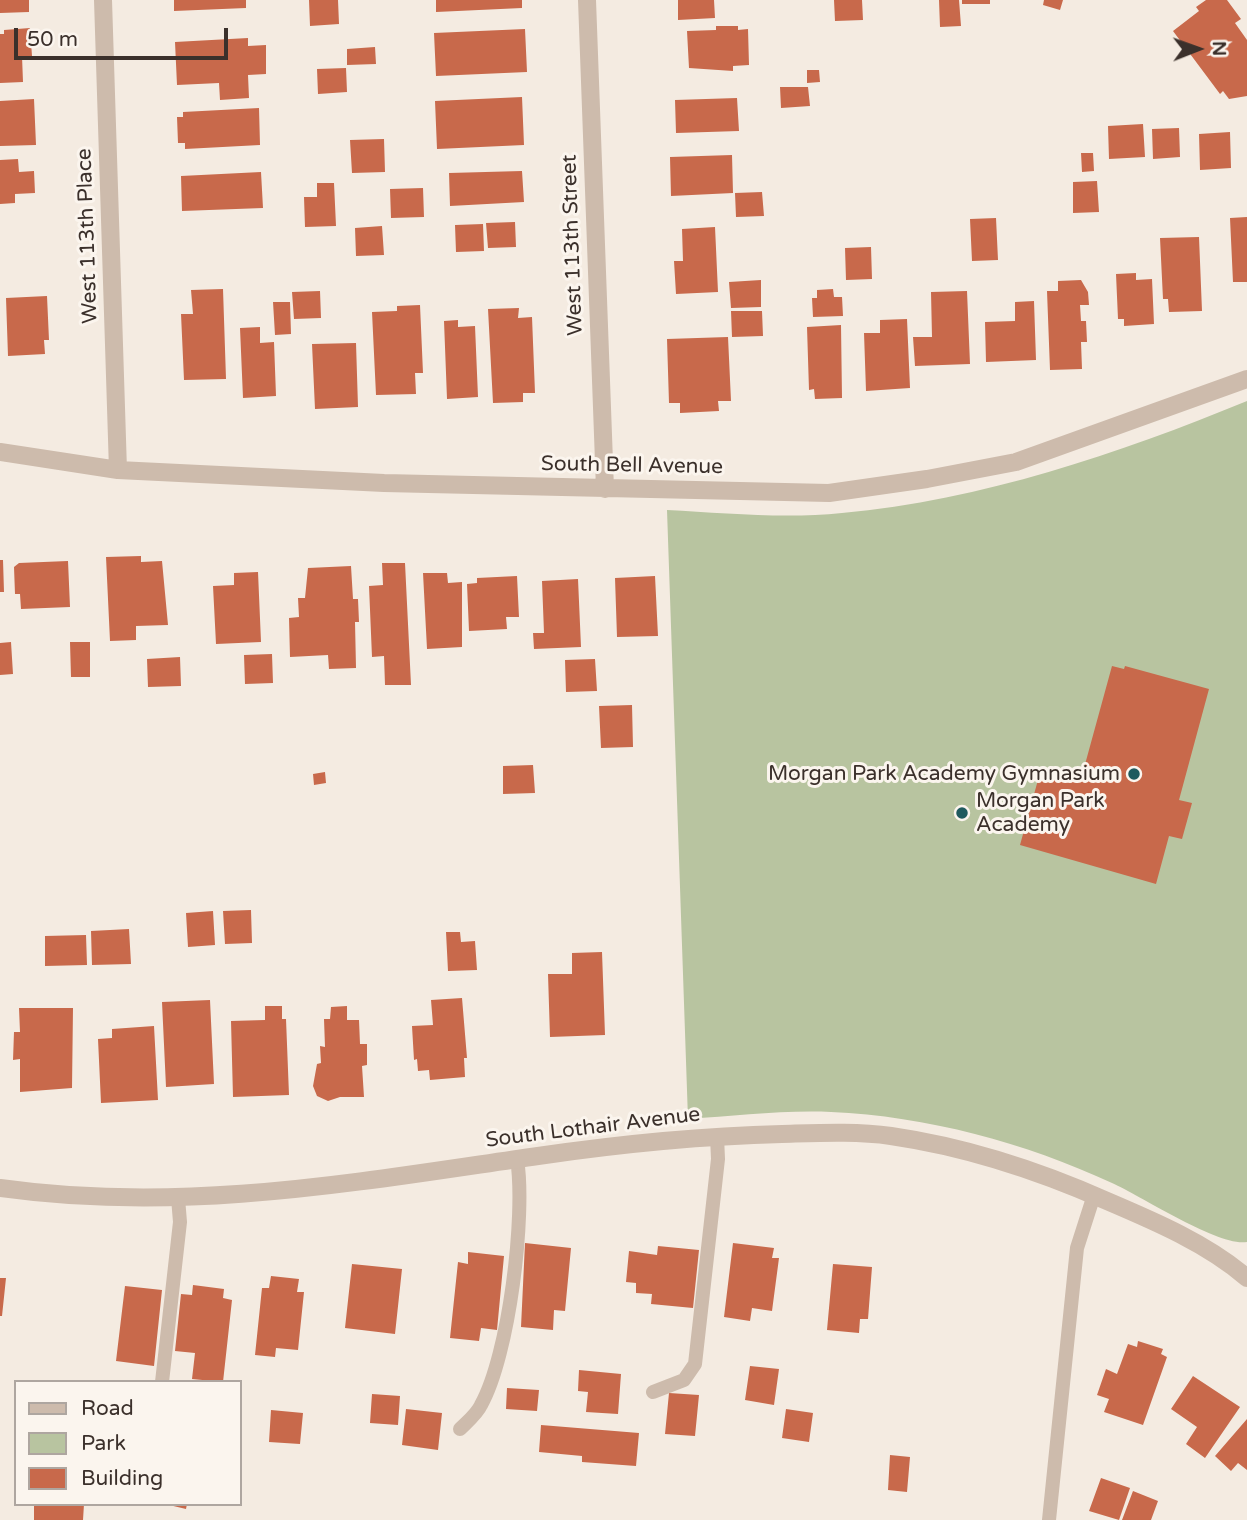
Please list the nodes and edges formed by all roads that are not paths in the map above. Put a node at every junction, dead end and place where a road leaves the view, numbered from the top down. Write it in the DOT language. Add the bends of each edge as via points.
graph roads {
  1 [pos="103,0"];
  2 [pos="587,0"];
  3 [pos="1247,379"];
  4 [pos="0,452"];
  5 [pos="118,471"];
  6 [pos="605,489"];
  7 [pos="717,1136"];
  8 [pos="517,1159"];
  9 [pos="0,1188"];
  10 [pos="1094,1195"];
  11 [pos="178,1198"];
  12 [pos="1238,1262"];
  13 [pos="1247,1278"];
  14 [pos="162,1380"];
  15 [pos="653,1392"];
  16 [pos="460,1429"];
  17 [pos="1049,1520"];
  1 -- 5 [label="street, West 113th Place"];
  2 -- 6 [label="street, West 113th Street"];
  3 -- 6 [label="street, South Bell Avenue" via="1016,462 927,479 829,492"];
  4 -- 5 [label="street, South Bell Avenue"];
  5 -- 6 [label="street, South Bell Avenue"];
  7 -- 8 [label="street, South Lothair Avenue" via="629,1142"];
  7 -- 10 [label="street, South Lothair Avenue" via="889,1136 959,1149 1045,1173"];
  7 -- 15 [label="lane" via="695,1364 684,1380"];
  8 -- 11 [label="street, South Lothair Avenue" via="264,1194"];
  8 -- 16 [label="lane" via="519,1207 508,1322 481,1406"];
  9 -- 11 [label="street, South Lothair Avenue" via="42,1194"];
  10 -- 12 [label="street, South Lothair Avenue"];
  10 -- 17 [label="lane" via="1077,1248"];
  11 -- 14 [label="lane" via="180,1222"];
  12 -- 13 [label="street, South Lothair Avenue"];
}
